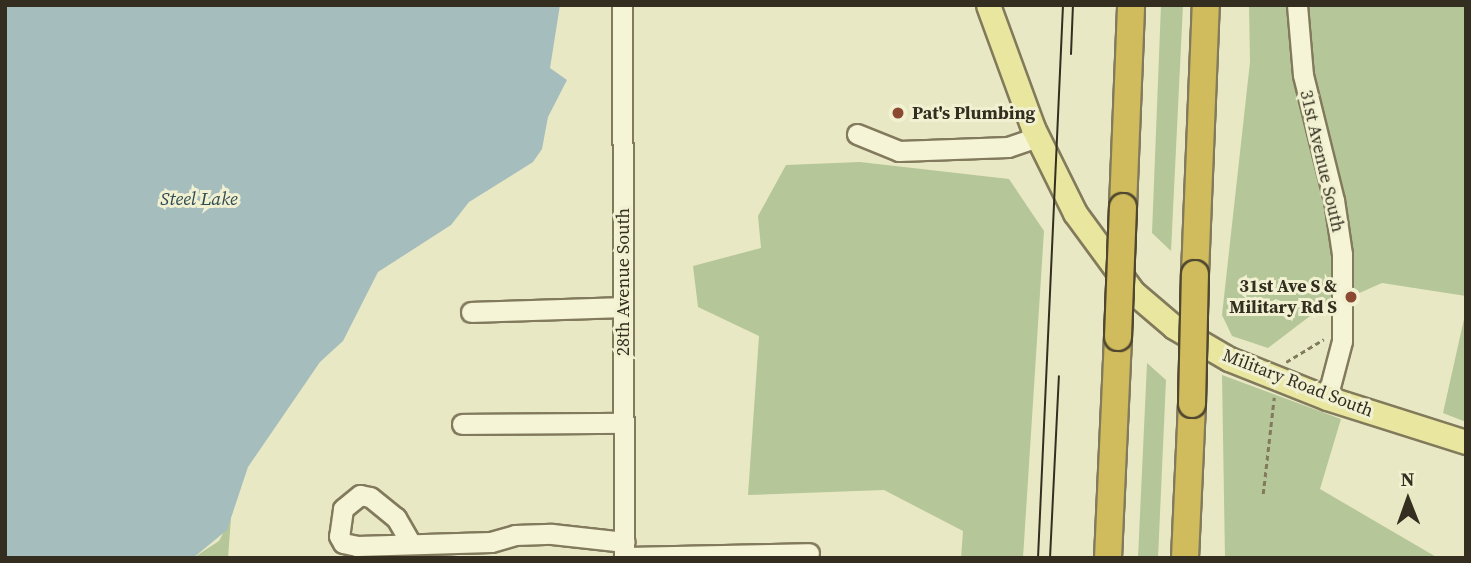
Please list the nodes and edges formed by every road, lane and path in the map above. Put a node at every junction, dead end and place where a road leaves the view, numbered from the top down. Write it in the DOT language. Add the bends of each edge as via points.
graph roads {
  1 [pos="622,5"];
  2 [pos="988,5"];
  3 [pos="1131,5"];
  4 [pos="1206,5"];
  5 [pos="1297,5"];
  6 [pos="858,134"];
  7 [pos="1037,137"];
  8 [pos="623,307"];
  9 [pos="471,312"];
  10 [pos="1327,398"];
  11 [pos="624,423"];
  12 [pos="462,424"];
  13 [pos="1466,442"];
  14 [pos="410,542"];
  15 [pos="624,552"];
  16 [pos="808,553"];
  17 [pos="1108,558"];
  18 [pos="1185,558"];
  1 -- 8 [label="street, 28th Avenue South"];
  2 -- 7 [label="main road, Military Road South"];
  3 -- 17 [label="highway, bridge"];
  4 -- 18 [label="highway, bridge"];
  5 -- 10 [label="street, 31st Avenue South" via="1303,75 1334,200 1342,254 1342,341"];
  6 -- 7 [label="street" via="899,151 1008,147"];
  7 -- 10 [label="main road, Military Road South" via="1075,213 1133,292 1174,327 1229,359"];
  8 -- 9 [label="street"];
  8 -- 11 [label="street, 28th Avenue South"];
  10 -- 13 [label="main road, Military Road South"];
  11 -- 12 [label="street"];
  11 -- 15 [label="street, 28th Avenue South"];
  14 -- 15 [label="street" via="458,544 552,534"];
  15 -- 16 [label="street"];
}
